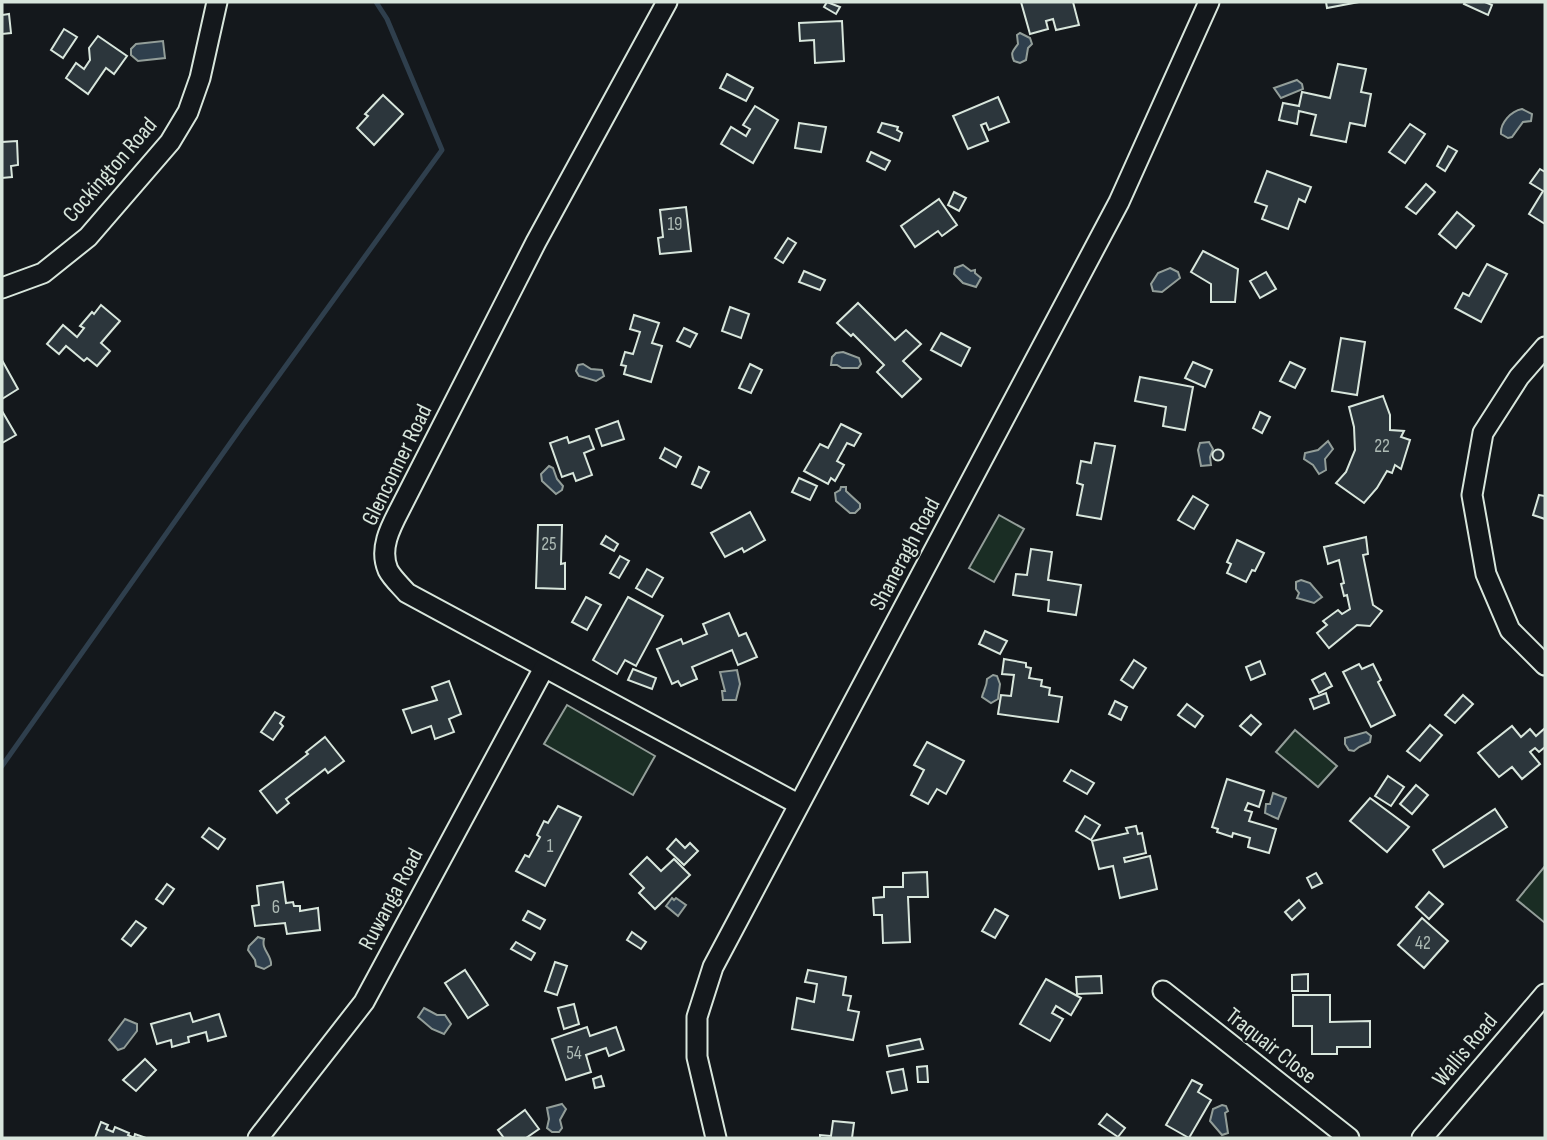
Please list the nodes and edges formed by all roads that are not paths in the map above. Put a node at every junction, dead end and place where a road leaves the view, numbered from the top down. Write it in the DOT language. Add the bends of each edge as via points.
graph roads {
  1 [pos="218,2"];
  2 [pos="667,2"];
  3 [pos="1209,2"];
  4 [pos="2,288"];
  5 [pos="1545,347"];
  6 [pos="1545,666"];
  7 [pos="544,668"];
  8 [pos="798,804"];
  9 [pos="1163,991"];
  10 [pos="1545,994"];
  11 [pos="258,1138"];
  12 [pos="716,1138"];
  13 [pos="1349,1138"];
  14 [pos="1422,1138"];
  1 -- 4 [label="street, Cockington Road" via="200,78 188,112 170,142 88,237 43,272"];
  2 -- 7 [label="street, Glenconner Road" via="536,242 400,509 384,551 388,571 407,593"];
  3 -- 8 [label="street, Shaneragh Road" via="1119,202"];
  5 -- 6 [label="street" via="1519,377 1483,433 1472,495 1486,574 1510,630"];
  7 -- 8 [label="street, Glenconner Road"];
  7 -- 11 [label="street, Ruwanga Road" via="364,1002"];
  8 -- 12 [label="street, Shaneragh Road" via="713,967 696,1017 697,1056"];
  9 -- 13 [label="street, Traquair Close"];
  10 -- 14 [label="street, Wallis Road"];
}
